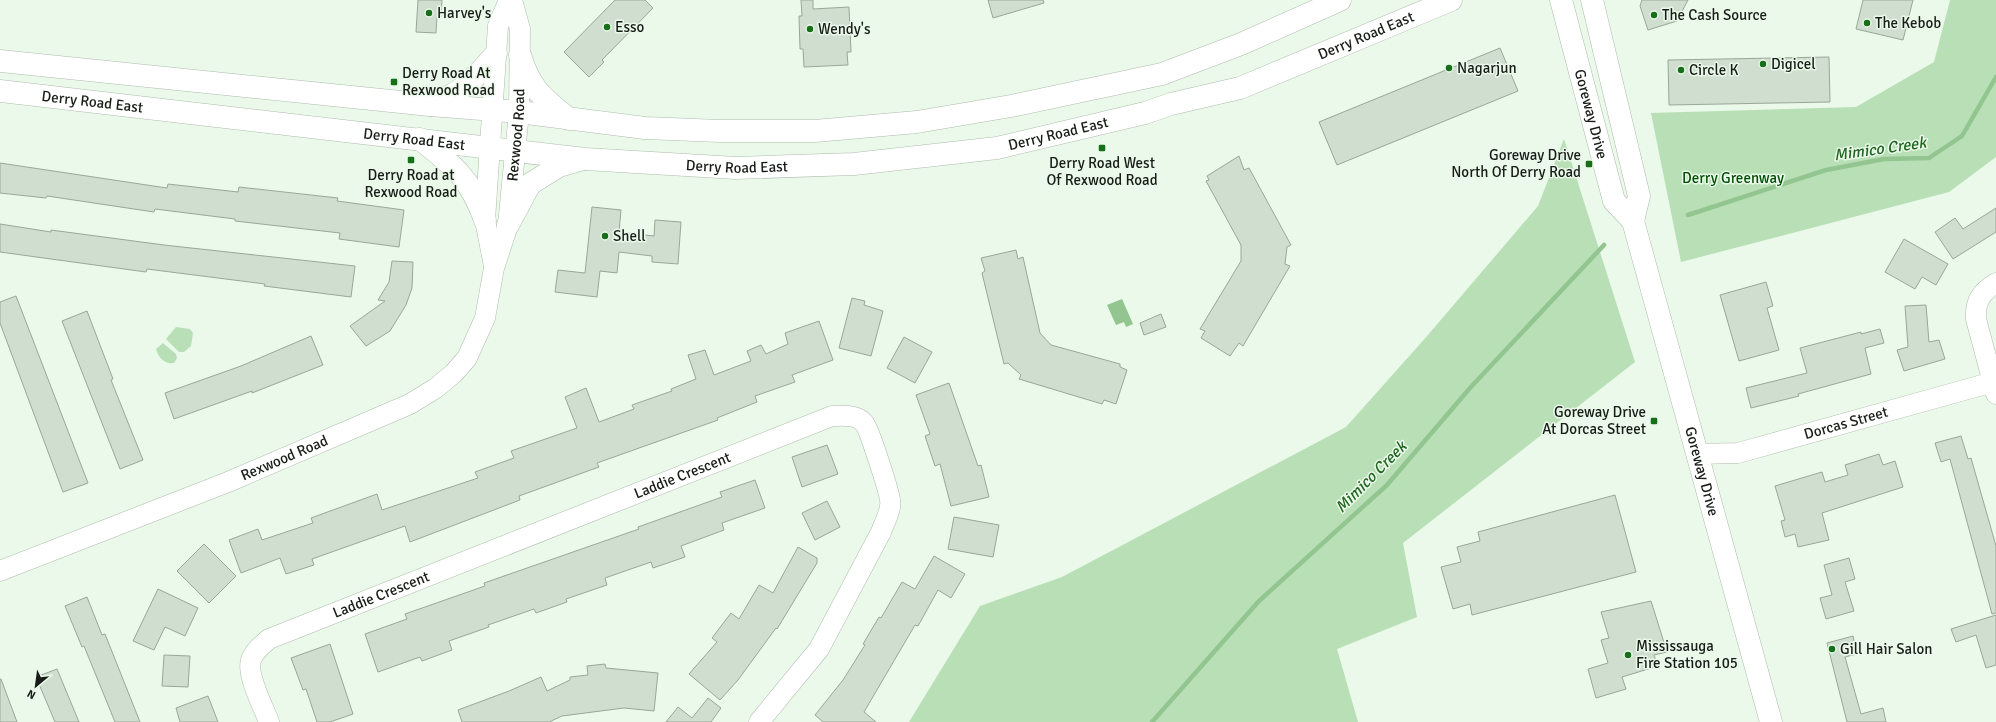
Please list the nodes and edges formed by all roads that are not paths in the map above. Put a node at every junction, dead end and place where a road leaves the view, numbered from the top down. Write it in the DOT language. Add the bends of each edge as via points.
graph roads {
  1 [pos="509,0"];
  2 [pos="512,0"];
  3 [pos="1340,0"];
  4 [pos="1451,0"];
  5 [pos="1561,0"];
  6 [pos="1592,0"];
  7 [pos="496,54"];
  8 [pos="520,55"];
  9 [pos="0,61"];
  10 [pos="0,91"];
  11 [pos="430,105"];
  12 [pos="492,111"];
  13 [pos="520,112"];
  14 [pos="570,120"];
  15 [pos="419,139"];
  16 [pos="490,148"];
  17 [pos="516,150"];
  18 [pos="585,159"];
  19 [pos="485,220"];
  20 [pos="1632,221"];
  21 [pos="508,225"];
  22 [pos="494,268"];
  23 [pos="1996,283"];
  24 [pos="1994,388"];
  25 [pos="1697,454"];
  26 [pos="0,571"];
  27 [pos="269,722"];
  28 [pos="759,722"];
  29 [pos="1771,722"];
  1 -- 7 [label="street, Rexwood Road" via="498,26"];
  2 -- 8 [label="street, Rexwood Road" via="520,29"];
  3 -- 14 [label="main road, Derry Road East" via="1241,44 1162,74 1011,106 918,122 816,131 720,132"];
  4 -- 18 [label="main road, Derry Road East" via="1240,88 997,148 854,164 744,168"];
  5 -- 20 [label="main road, Goreway Drive" via="1614,201"];
  6 -- 20 [label="main road, Goreway Drive" via="1638,196"];
  7 -- 11 [label="main road" via="470,84 451,97"];
  7 -- 12 [label="street, Rexwood Road"];
  8 -- 13 [label="street, Rexwood Road"];
  8 -- 14 [label="main road" via="526,75 542,97"];
  9 -- 11 [label="main road, Derry Road East"];
  10 -- 15 [label="main road, Derry Road East"];
  11 -- 12 [label="main road, Derry Road East"];
  12 -- 13 [label="main road, Derry Road East"];
  12 -- 16 [label="street, Rexwood Road"];
  13 -- 14 [label="main road, Derry Road East"];
  13 -- 17 [label="street, Rexwood Road"];
  15 -- 16 [label="main road, Derry Road East"];
  15 -- 19 [label="main road" via="456,168 476,197"];
  16 -- 17 [label="main road, Derry Road East"];
  16 -- 19 [label="street, Rexwood Road"];
  17 -- 18 [label="main road, Derry Road East"];
  17 -- 21 [label="street, Rexwood Road"];
  18 -- 21 [label="main road" via="558,166 530,184"];
  19 -- 22 [label="street, Rexwood Road"];
  20 -- 25 [label="main road, Goreway Drive"];
  21 -- 22 [label="street, Rexwood Road"];
  22 -- 26 [label="street, Rexwood Road" via="485,318 467,358 436,388 410,404 228,482"];
  23 -- 24 [label="street" via="1979,297 1975,308"];
  24 -- 25 [label="street, Dorcas Street" via="1738,453"];
  25 -- 29 [label="main road, Goreway Drive"];
  27 -- 28 [label="street, Laddie Crescent" via="252,678 251,661 258,649 269,639 832,416 853,416 864,423 870,435 891,501 887,517 819,649"];
}
